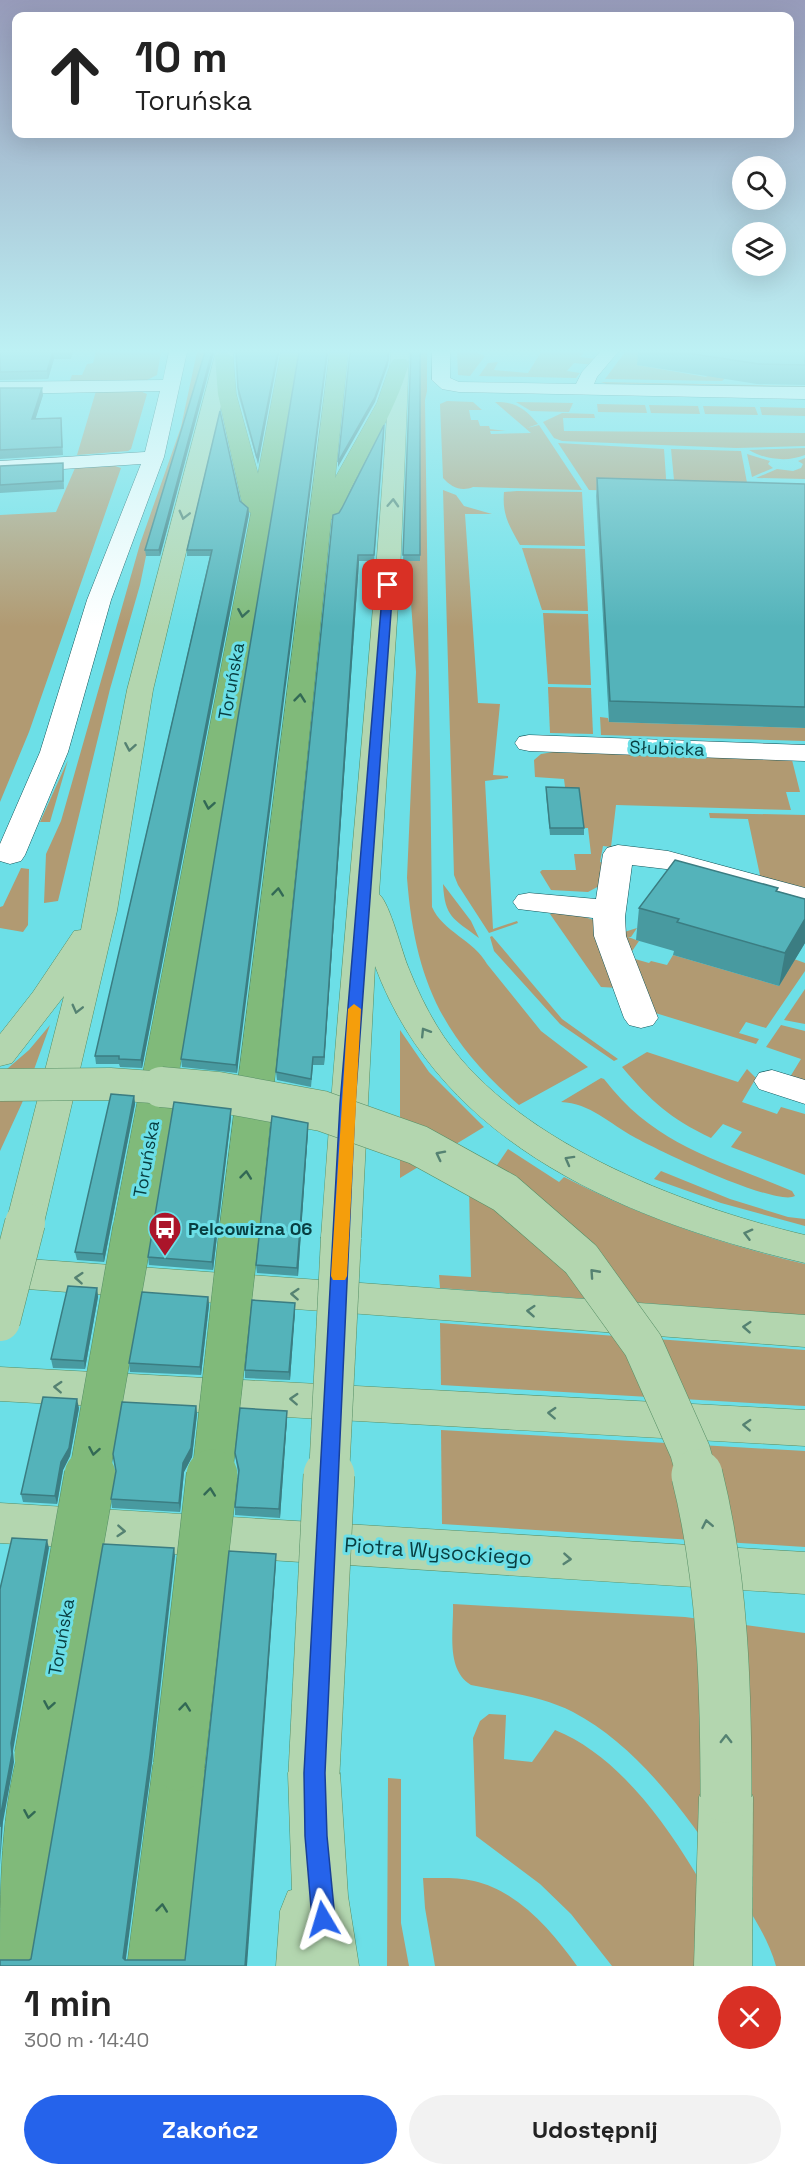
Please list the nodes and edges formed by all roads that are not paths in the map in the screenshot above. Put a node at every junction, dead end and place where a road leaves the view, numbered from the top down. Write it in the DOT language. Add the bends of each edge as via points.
graph roads {
  1 [pos="157,444"];
  2 [pos="202,444"];
  3 [pos="241,444"];
  4 [pos="274,444"];
  5 [pos="329,444"];
  6 [pos="365,444"];
  7 [pos="396,444"];
  8 [pos="154,457"];
  9 [pos="0,467"];
  10 [pos="316,555"];
  11 [pos="254,556"];
  12 [pos="529,743"];
  13 [pos="805,753"];
  14 [pos="10,855"];
  15 [pos="365,870"];
  16 [pos="805,897"];
  17 [pos="529,902"];
  18 [pos="610,910"];
  19 [pos="101,911"];
  20 [pos="638,1009"];
  21 [pos="0,1054"];
  22 [pos="772,1081"];
  23 [pos="0,1085"];
  24 [pos="805,1092"];
  25 [pos="805,1249"];
  26 [pos="0,1272"];
  27 [pos="0,1321"];
  28 [pos="805,1331"];
  29 [pos="0,1384"];
  30 [pos="805,1428"];
  31 [pos="0,1523"];
  32 [pos="653,1564"];
  33 [pos="805,1573"];
  34 [pos="805,1598"];
  35 [pos="314,1773"];
  36 [pos="2,1966"];
  37 [pos="156,1966"];
  38 [pos="305,1966"];
  39 [pos="330,1966"];
  40 [pos="723,1966"];
  1 -- 8 [label="street"];
  2 -- 19 [label="main road, one-way" via="140,690"];
  3 -- 11 [label="highway" via="255,512"];
  4 -- 11 [label="highway, Toruńska"];
  5 -- 10 [label="highway"];
  6 -- 10 [label="highway" via="333,502"];
  15 -- 7 [label="main road, one-way"];
  8 -- 9 [label="street"];
  8 -- 14 [label="street" via="99,600 54,752"];
  37 -- 10 [label="highway, one-way, bridge"];
  11 -- 36 [label="highway, Toruńska, one-way, bridge"];
  12 -- 13 [label="street, Słubicka"];
  25 -- 15 [label="main road, one-way" via="731,1230 642,1197 533,1138 474,1093 452,1070 407,1002 378,933"];
  15 -- 35 [label="main road, bridge" via="347,1104"];
  16 -- 18 [label="street" via="620,843"];
  17 -- 18 [label="street"];
  18 -- 20 [label="street" via="610,936"];
  19 -- 21 [label="main road" via="54,990"];
  19 -- 27 [label="main road, one-way, bridge"];
  22 -- 24 [label="street"];
  40 -- 23 [label="main road, one-way, bridge" via="726,1692 719,1604 707,1526 691,1453 666,1385 635,1329 596,1275 505,1192 437,1153 372,1125 292,1103 212,1090 91,1083"];
  28 -- 26 [label="main road, one-way"];
  30 -- 29 [label="main road, one-way"];
  31 -- 32 [label="main road, Piotra Wysockiego, one-way"];
  32 -- 33 [label="main road, Piotra Wysockiego"];
  32 -- 34 [label="main road" via="730,1578"];
  35 -- 38 [label="main road"];
  35 -- 39 [label="main road" via="320,1896"];
}
